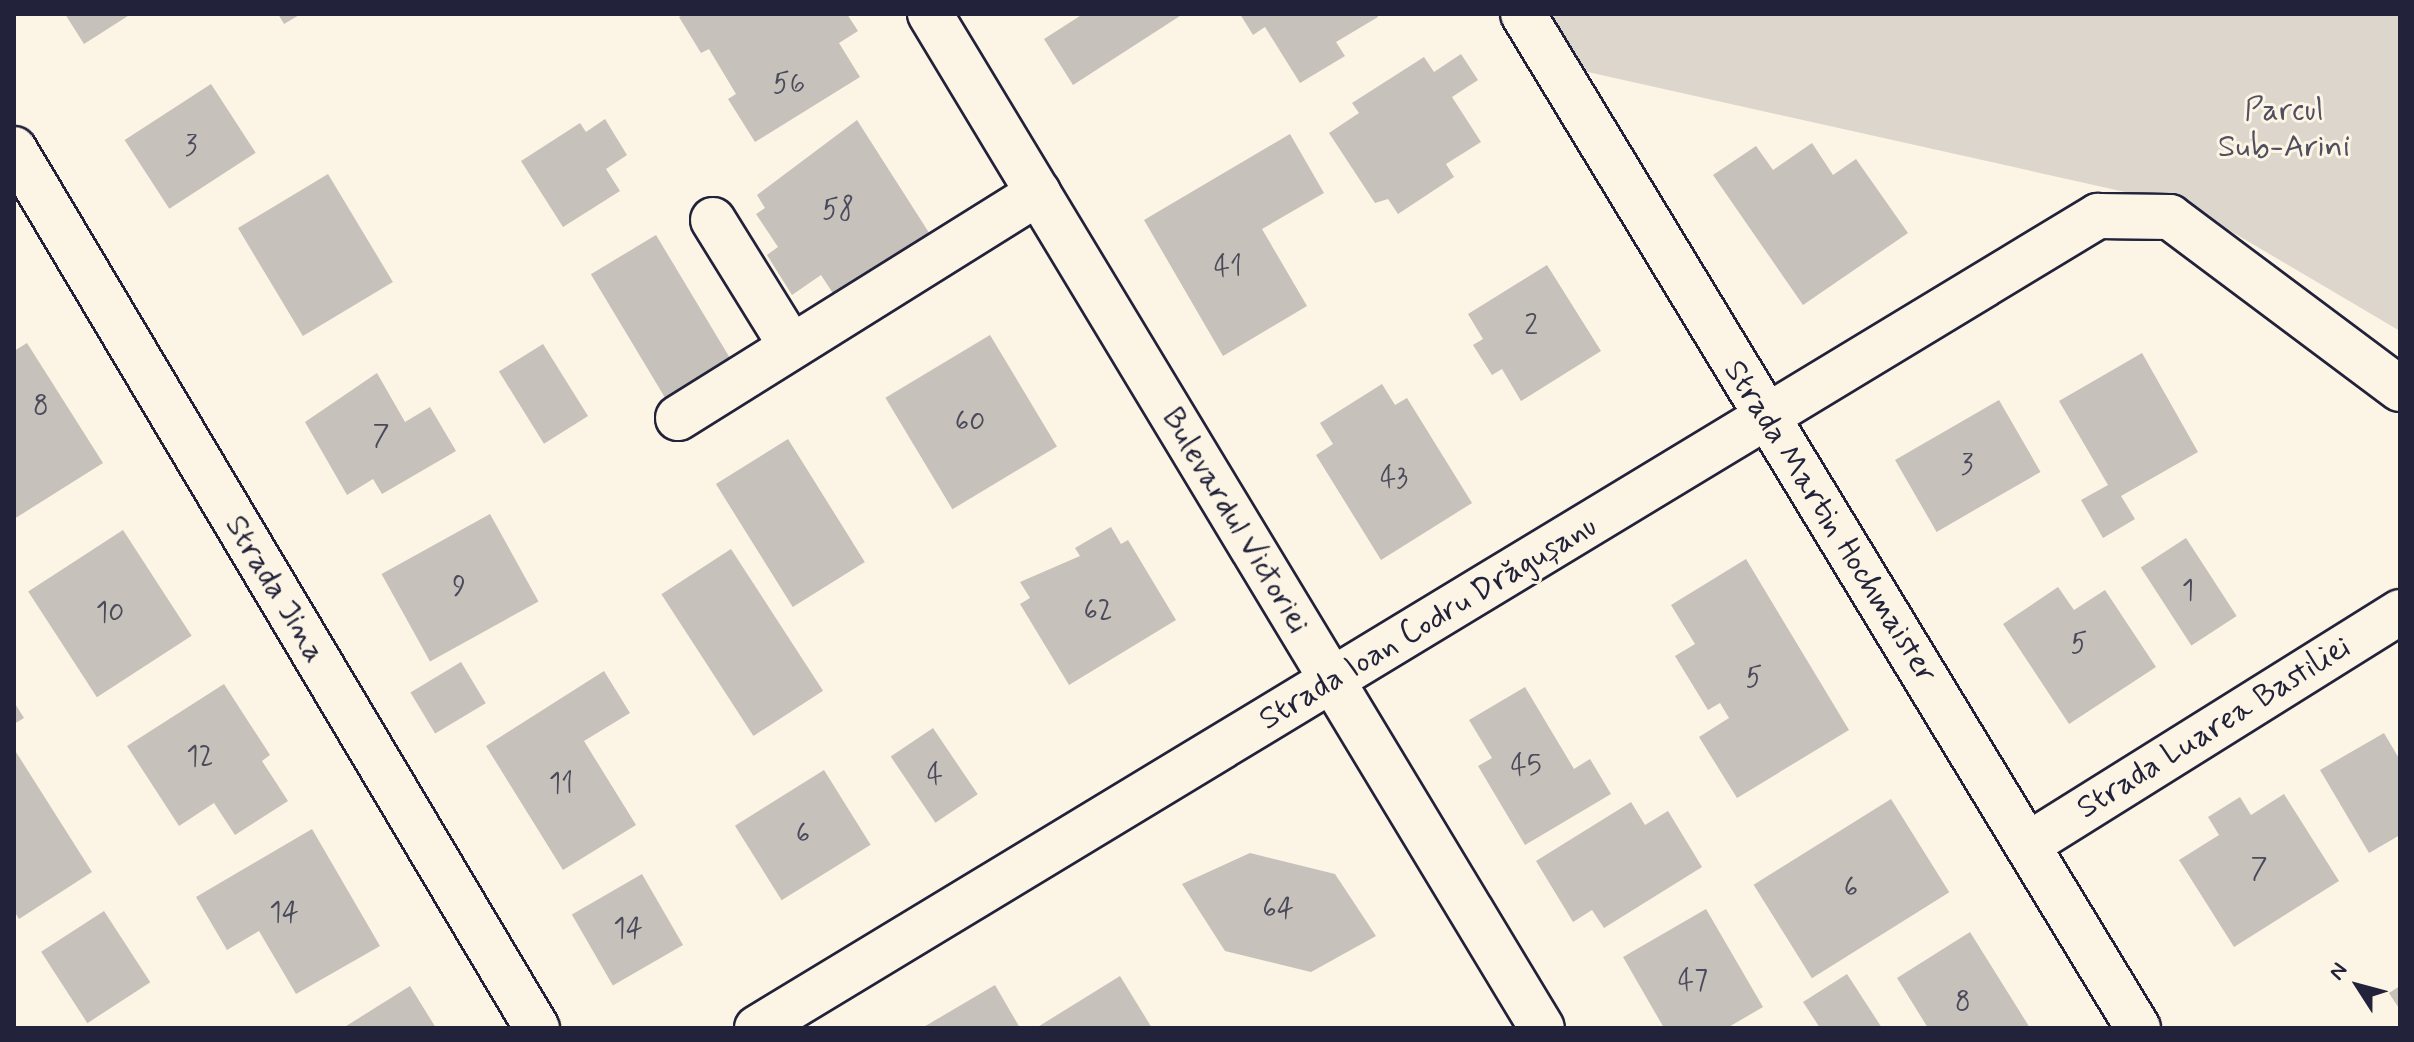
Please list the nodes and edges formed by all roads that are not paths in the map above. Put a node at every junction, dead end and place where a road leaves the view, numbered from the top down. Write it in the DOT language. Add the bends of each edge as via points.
graph roads {
  1 [pos="930,14"];
  2 [pos="1523,14"];
  3 [pos="14,149"];
  4 [pos="1038,193"];
  5 [pos="713,220"];
  6 [pos="791,346"];
  7 [pos="2400,389"];
  8 [pos="1765,416"];
  9 [pos="678,418"];
  10 [pos="2400,612"];
  11 [pos="1332,682"];
  12 [pos="2029,844"];
  13 [pos="537,1028"];
  14 [pos="757,1028"];
  15 [pos="1542,1028"];
  16 [pos="2138,1028"];
  1 -- 4 [label="street, Bulevardul Victoriei"];
  2 -- 8 [label="street, Strada Martin Hochmaister"];
  3 -- 13 [label="street, Strada Jina"];
  4 -- 6 [label="street"];
  4 -- 11 [label="street, Bulevardul Victoriei"];
  5 -- 6 [label="street"];
  6 -- 9 [label="street"];
  7 -- 8 [label="street, Strada Ioan Codru Drăgușanu" via="2170,217 2098,216"];
  8 -- 11 [label="street, Strada Ioan Codru Drăgușanu"];
  8 -- 12 [label="street, Strada Martin Hochmaister"];
  10 -- 12 [label="street, Strada Luarea Bastiliei"];
  11 -- 14 [label="street, Strada Ioan Codru Drăgușanu"];
  11 -- 15 [label="street, Bulevardul Victoriei"];
  12 -- 16 [label="street, Strada Martin Hochmaister"];
}
